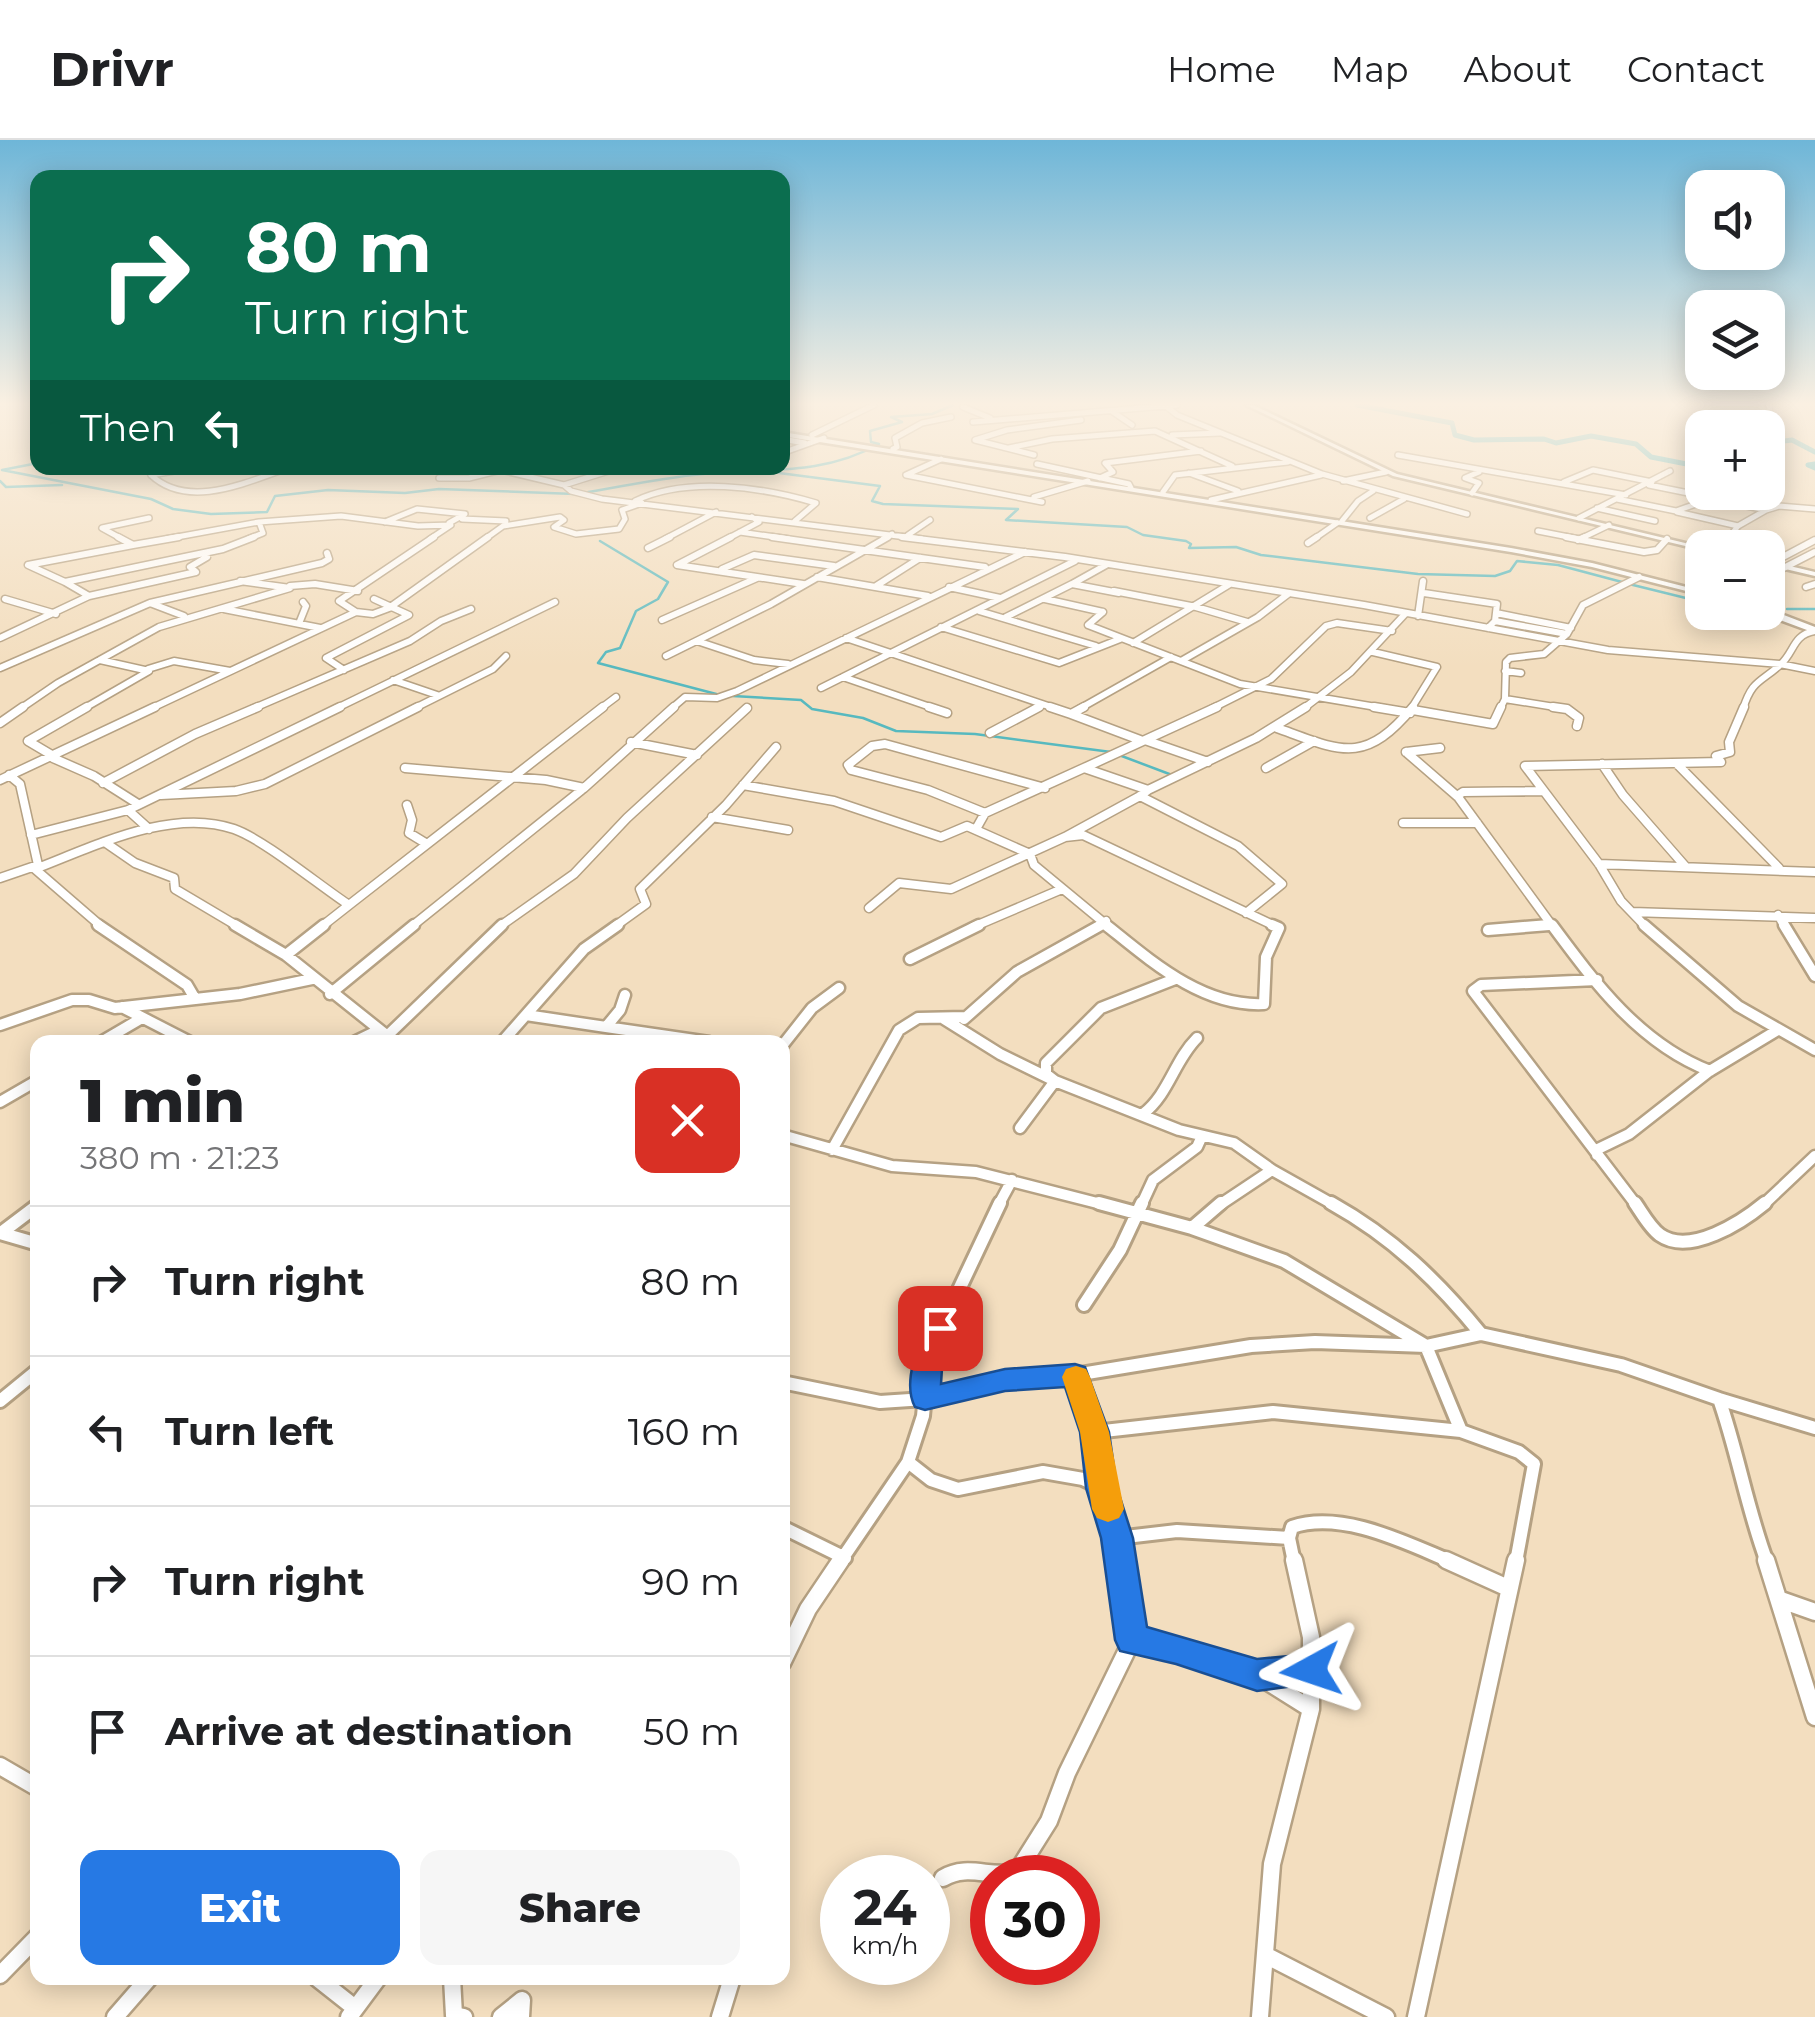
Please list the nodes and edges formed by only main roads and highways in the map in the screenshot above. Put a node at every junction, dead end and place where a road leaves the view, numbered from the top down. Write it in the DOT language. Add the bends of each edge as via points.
graph roads {
  1 [pos="1154,493"];
  2 [pos="1167,493"];
  3 [pos="1470,493"];
  4 [pos="1252,508"];
  5 [pos="1339,522"];
  6 [pos="1685,544"];
  7 [pos="1785,567"];
  8 [pos="1815,574"];
  9 [pos="1685,585"];
  10 [pos="1685,588"];
  11 [pos="1785,618"];
  12 [pos="1815,629"];
  1 -- 4 [label="main road"];
  2 -- 4 [label="main road"];
  3 -- 6 [label="main road"];
  4 -- 5 [label="main road"];
  5 -- 9 [label="main road" via="1575,559"];
  5 -- 10 [label="main road" via="1557,558 1631,581"];
  7 -- 8 [label="main road"];
  11 -- 12 [label="main road"];
}
